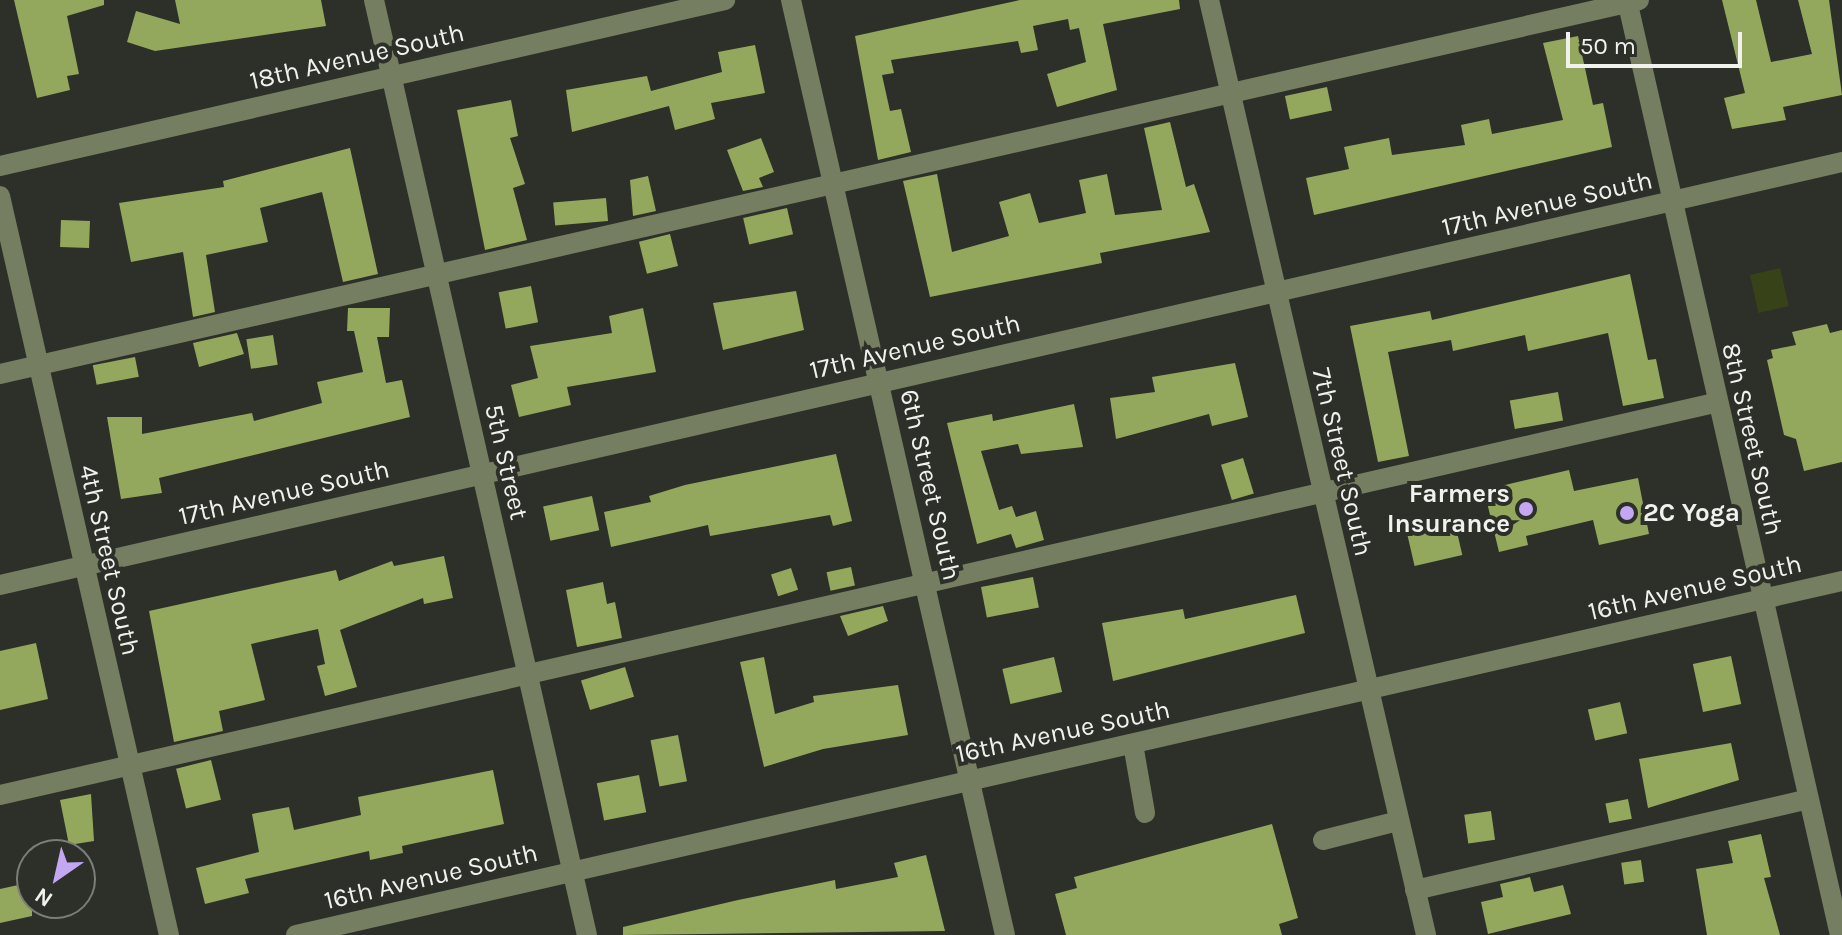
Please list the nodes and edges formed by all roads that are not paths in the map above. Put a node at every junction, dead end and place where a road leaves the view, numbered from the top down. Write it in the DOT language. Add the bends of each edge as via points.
graph roads {
  1 [pos="374,0"];
  2 [pos="725,0"];
  3 [pos="791,0"];
  4 [pos="1209,0"];
  5 [pos="1631,1"];
  6 [pos="391,76"];
  7 [pos="1231,93"];
  8 [pos="1842,162"];
  9 [pos="0,166"];
  10 [pos="833,184"];
  11 [pos="0,196"];
  12 [pos="1672,202"];
  13 [pos="437,275"];
  14 [pos="1276,292"];
  15 [pos="38,365"];
  16 [pos="0,374"];
  17 [pos="879,382"];
  18 [pos="1718,402"];
  19 [pos="482,474"];
  20 [pos="1321,492"];
  21 [pos="84,566"];
  22 [pos="925,581"];
  23 [pos="1842,581"];
  24 [pos="0,585"];
  25 [pos="1761,599"];
  26 [pos="527,674"];
  27 [pos="1367,691"];
  28 [pos="1133,744"];
  29 [pos="129,765"];
  30 [pos="969,779"];
  31 [pos="0,795"];
  32 [pos="1808,799"];
  33 [pos="1145,813"];
  34 [pos="1398,821"];
  35 [pos="1323,840"];
  36 [pos="572,871"];
  37 [pos="1415,890"];
  38 [pos="169,935"];
  39 [pos="296,935"];
  40 [pos="587,935"];
  41 [pos="1005,935"];
  42 [pos="1426,935"];
  43 [pos="1840,935"];
  1 -- 6 [label="street, 5th Street"];
  2 -- 6 [label="street, 18th Avenue South"];
  3 -- 10 [label="street, 6th Street South"];
  4 -- 7 [label="street, 7th Street South"];
  5 -- 7 [label="street"];
  5 -- 12 [label="street, 8th Street South"];
  6 -- 9 [label="street, 18th Avenue South"];
  6 -- 13 [label="street, 5th Street"];
  7 -- 10 [label="street"];
  7 -- 14 [label="street, 7th Street South"];
  8 -- 12 [label="street, 17th Avenue South"];
  10 -- 13 [label="street"];
  10 -- 17 [label="street, 6th Street South"];
  11 -- 15 [label="street, 4th Street South"];
  12 -- 14 [label="street, 17th Avenue South"];
  12 -- 18 [label="street, 8th Street South"];
  13 -- 15 [label="street"];
  13 -- 19 [label="street, 5th Street"];
  14 -- 17 [label="street, 17th Avenue South"];
  14 -- 20 [label="street, 7th Street South"];
  15 -- 16 [label="street"];
  15 -- 21 [label="street, 4th Street South"];
  17 -- 19 [label="street, 17th Avenue South"];
  17 -- 22 [label="street, 6th Street South"];
  18 -- 20 [label="street"];
  18 -- 25 [label="street, 8th Street South"];
  19 -- 21 [label="street, 17th Avenue South"];
  19 -- 26 [label="street, 5th Street"];
  20 -- 22 [label="street"];
  20 -- 27 [label="street, 7th Street South"];
  21 -- 24 [label="street, 17th Avenue South"];
  21 -- 29 [label="street, 4th Street South"];
  22 -- 26 [label="street"];
  22 -- 30 [label="street, 6th Street South"];
  23 -- 25 [label="street, 16th Avenue South"];
  25 -- 27 [label="street, 16th Avenue South"];
  25 -- 32 [label="street, 8th Street South"];
  26 -- 29 [label="street"];
  26 -- 36 [label="street, 5th Street"];
  27 -- 28 [label="street, 16th Avenue South"];
  27 -- 34 [label="street, 7th Street South"];
  28 -- 30 [label="street, 16th Avenue South"];
  28 -- 33 [label="street"];
  29 -- 31 [label="street"];
  29 -- 38 [label="street, 4th Street South"];
  30 -- 36 [label="street, 16th Avenue South"];
  30 -- 41 [label="street, 6th Street South"];
  32 -- 37 [label="street"];
  32 -- 43 [label="street, 8th Street South"];
  34 -- 35 [label="street"];
  34 -- 37 [label="street, 7th Street South"];
  36 -- 39 [label="street, 16th Avenue South"];
  36 -- 40 [label="street, 5th Street"];
  37 -- 42 [label="street, 7th Street South"];
}
